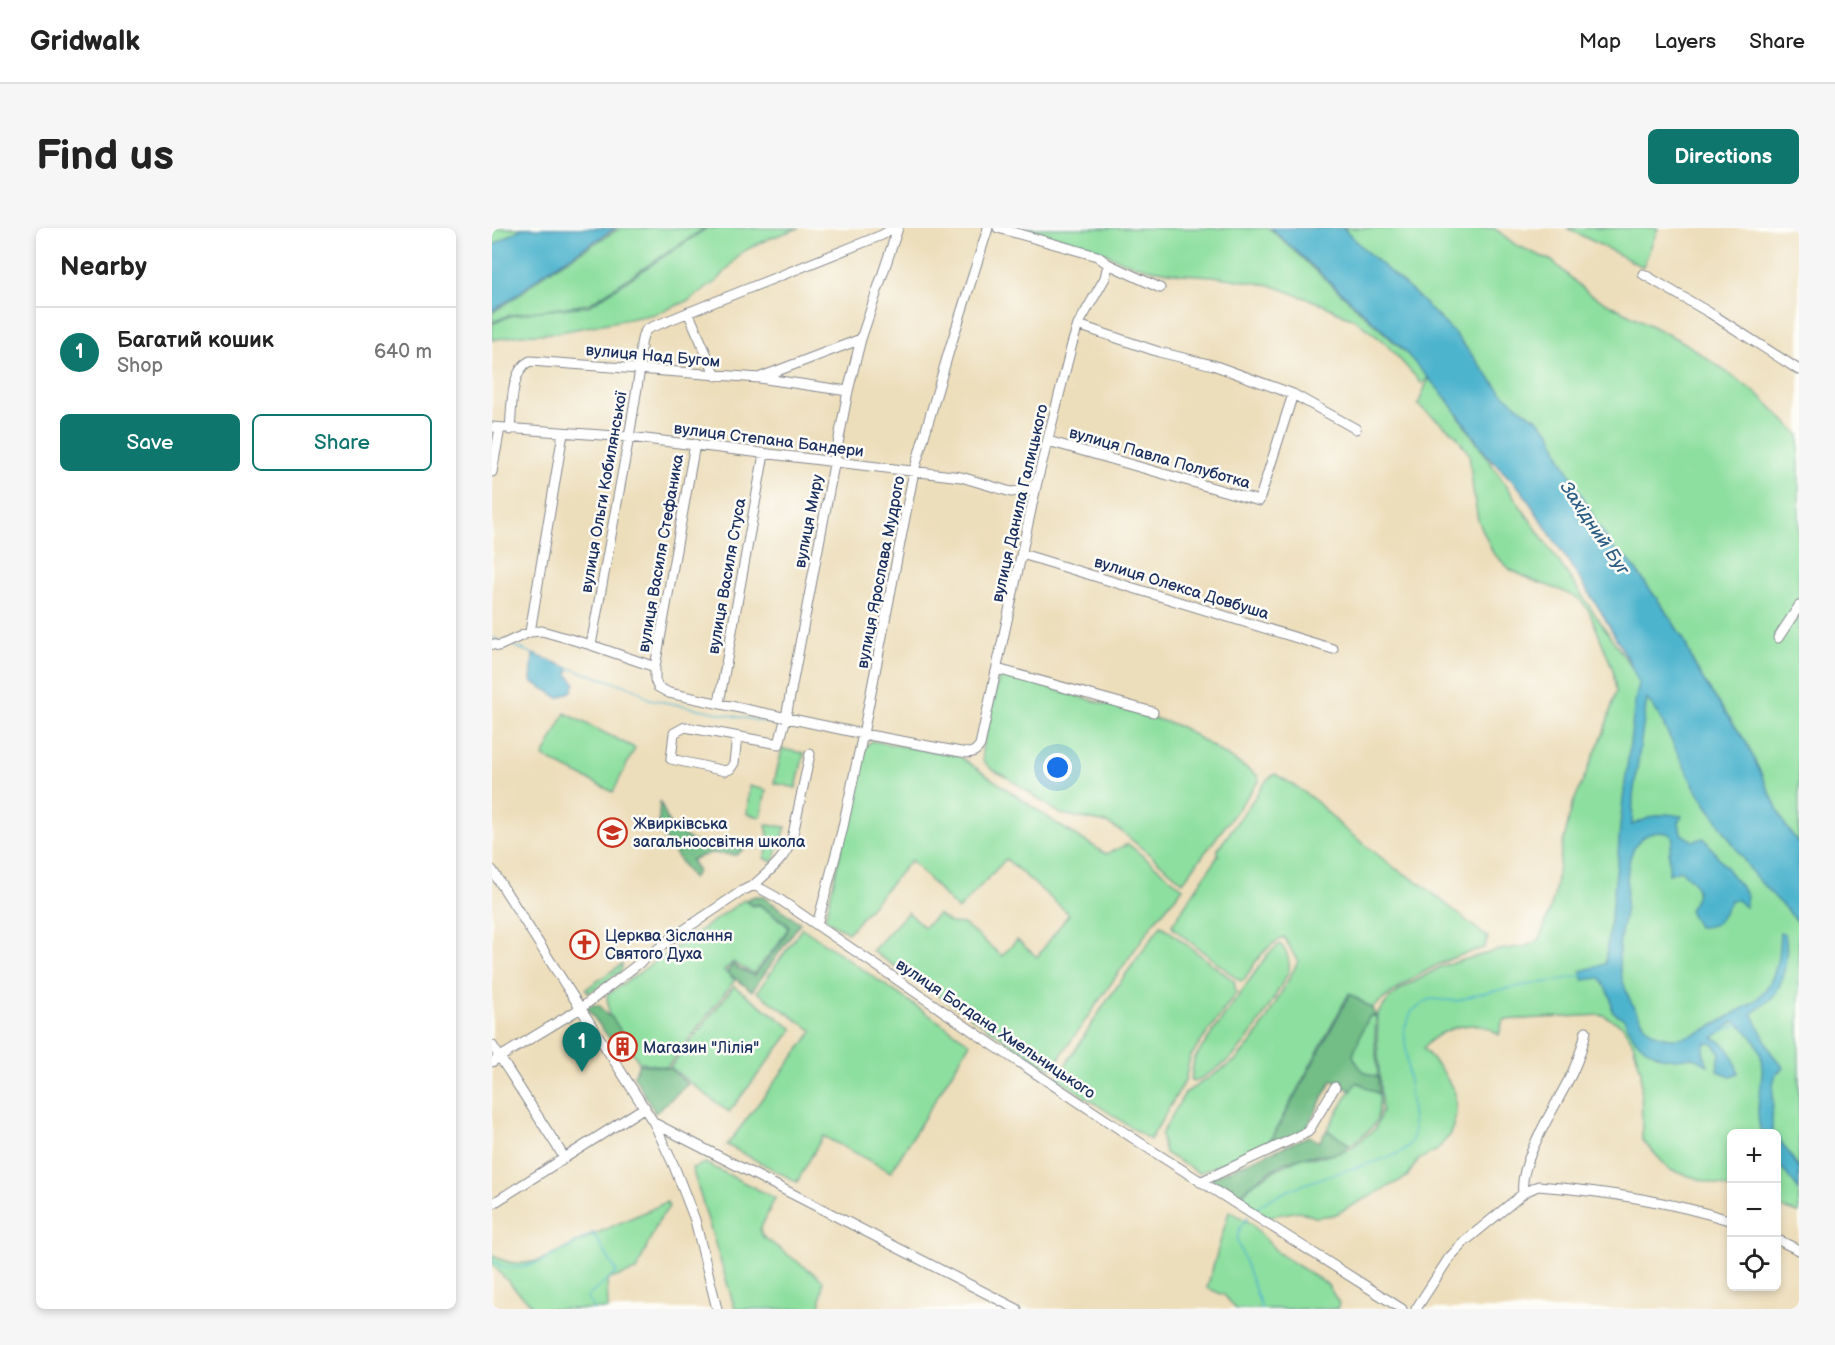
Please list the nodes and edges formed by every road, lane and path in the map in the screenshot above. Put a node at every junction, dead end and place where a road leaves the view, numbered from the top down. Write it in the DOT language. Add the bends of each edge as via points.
graph roads {
  1 [pos="896,228"];
  2 [pos="988,228"];
  3 [pos="998,228"];
  4 [pos="1108,264"];
  5 [pos="1643,274"];
  6 [pos="1160,288"];
  7 [pos="688,312"];
  8 [pos="1078,326"];
  9 [pos="861,339"];
  10 [pos="640,369"];
  11 [pos="1799,370"];
  12 [pos="716,376"];
  13 [pos="759,378"];
  14 [pos="848,391"];
  15 [pos="1293,394"];
  16 [pos="496,428"];
  17 [pos="1356,429"];
  18 [pos="510,430"];
  19 [pos="563,433"];
  20 [pos="630,437"];
  21 [pos="1048,441"];
  22 [pos="695,444"];
  23 [pos="764,454"];
  24 [pos="834,462"];
  25 [pos="914,471"];
  26 [pos="492,472"];
  27 [pos="1037,482"];
  28 [pos="1022,554"];
  29 [pos="1799,606"];
  30 [pos="530,632"];
  31 [pos="1778,638"];
  32 [pos="492,644"];
  33 [pos="591,645"];
  34 [pos="1333,649"];
  35 [pos="655,667"];
  36 [pos="997,669"];
  37 [pos="719,703"];
  38 [pos="1154,712"];
  39 [pos="786,717"];
  40 [pos="863,734"];
  41 [pos="738,737"];
  42 [pos="810,754"];
  43 [pos="492,870"];
  44 [pos="754,885"];
  45 [pos="817,925"];
  46 [pos="581,1008"];
  47 [pos="1586,1031"];
  48 [pos="492,1045"];
  49 [pos="496,1059"];
  50 [pos="1335,1088"];
  51 [pos="645,1107"];
  52 [pos="654,1123"];
  53 [pos="564,1157"];
  54 [pos="1200,1182"];
  55 [pos="1523,1193"];
  56 [pos="492,1204"];
  57 [pos="1727,1220"];
  58 [pos="1781,1241"];
  59 [pos="1799,1250"];
  60 [pos="717,1309"];
  61 [pos="1017,1309"];
  62 [pos="1402,1309"];
  63 [pos="1416,1309"];
  1 -- 7 [label="street"];
  1 -- 9 [label="street, вулиця Миру"];
  2 -- 25 [label="street, вулиця Ярослава Мудрого"];
  3 -- 4 [label="street" via="1097,255"];
  4 -- 6 [label="street"];
  4 -- 8 [label="street, вулиця Данила Галицького" via="1105,278"];
  5 -- 11 [label="street"];
  7 -- 10 [label="street, вулиця Ольги Кобилянської" via="647,329 641,344"];
  7 -- 12 [label="street"];
  8 -- 15 [label="street"];
  8 -- 21 [label="street, вулиця Данила Галицького"];
  9 -- 13 [label="street"];
  9 -- 14 [label="street, вулиця Миру"];
  10 -- 12 [label="street, вулиця Над Бугом"];
  10 -- 18 [label="street, вулиця Над Бугом" via="541,361 523,364 513,395"];
  10 -- 20 [label="street, вулиця Ольги Кобилянської"];
  12 -- 13 [label="street, вулиця Над Бугом"];
  13 -- 14 [label="street, вулиця Над Бугом"];
  14 -- 24 [label="street, вулиця Миру"];
  15 -- 17 [label="street"];
  15 -- 21 [label="street, вулиця Павла Полуботка" via="1259,501"];
  16 -- 18 [label="street, вулиця Степана Бандери"];
  16 -- 26 [label="street"];
  18 -- 19 [label="street, вулиця Степана Бандери"];
  19 -- 20 [label="street, вулиця Степана Бандери"];
  19 -- 30 [label="street"];
  20 -- 22 [label="street, вулиця Степана Бандери"];
  20 -- 33 [label="street, вулиця Ольги Кобилянської"];
  21 -- 27 [label="street, вулиця Данила Галицького"];
  22 -- 23 [label="street, вулиця Степана Бандери"];
  22 -- 35 [label="street, вулиця Василя Стефаника"];
  23 -- 24 [label="street, вулиця Степана Бандери"];
  23 -- 37 [label="street, вулиця Василя Стуса"];
  24 -- 25 [label="street, вулиця Степана Бандери"];
  24 -- 39 [label="street, вулиця Миру"];
  25 -- 27 [label="street, вулиця Степана Бандери" via="961,477 1011,492 1029,490"];
  25 -- 40 [label="street, вулиця Ярослава Мудрого"];
  27 -- 28 [label="street, вулиця Данила Галицького"];
  28 -- 34 [label="street, вулиця Олекса Довбуша"];
  28 -- 36 [label="street, вулиця Данила Галицького"];
  29 -- 31 [label="street"];
  30 -- 32 [label="street" via="499,646"];
  30 -- 33 [label="street" via="542,631"];
  33 -- 35 [label="street"];
  35 -- 37 [label="street" via="655,680 663,690"];
  36 -- 38 [label="street"];
  36 -- 40 [label="street, вулиця Данила Галицького" via="980,745 973,752"];
  37 -- 39 [label="street"];
  39 -- 40 [label="street"];
  39 -- 41 [label="street, вулиця Миру" via="779,744"];
  40 -- 45 [label="street, вулиця Ярослава Мудрого"];
  41 -- 41 [label="street" via="734,763 725,771 671,759 675,733 685,727"];
  42 -- 44 [label="street" via="787,852"];
  43 -- 46 [label="street"];
  44 -- 45 [label="street, вулиця Богдана Хмельницького"];
  44 -- 46 [label="street" via="672,938"];
  45 -- 54 [label="street, вулиця Богдана Хмельницького"];
  46 -- 49 [label="street"];
  46 -- 51 [label="street"];
  47 -- 55 [label="street" via="1574,1069 1531,1156 1521,1183"];
  48 -- 49 [label="street"];
  49 -- 53 [label="street"];
  50 -- 54 [label="street" via="1308,1132"];
  51 -- 52 [label="street"];
  51 -- 53 [label="street"];
  52 -- 60 [label="street" via="695,1220"];
  52 -- 61 [label="street"];
  53 -- 56 [label="street"];
  54 -- 62 [label="street, вулиця Богдана Хмельницького"];
  55 -- 57 [label="street" via="1538,1186 1640,1198 1693,1208"];
  55 -- 63 [label="street" via="1449,1258"];
  58 -- 59 [label="street"];
}
